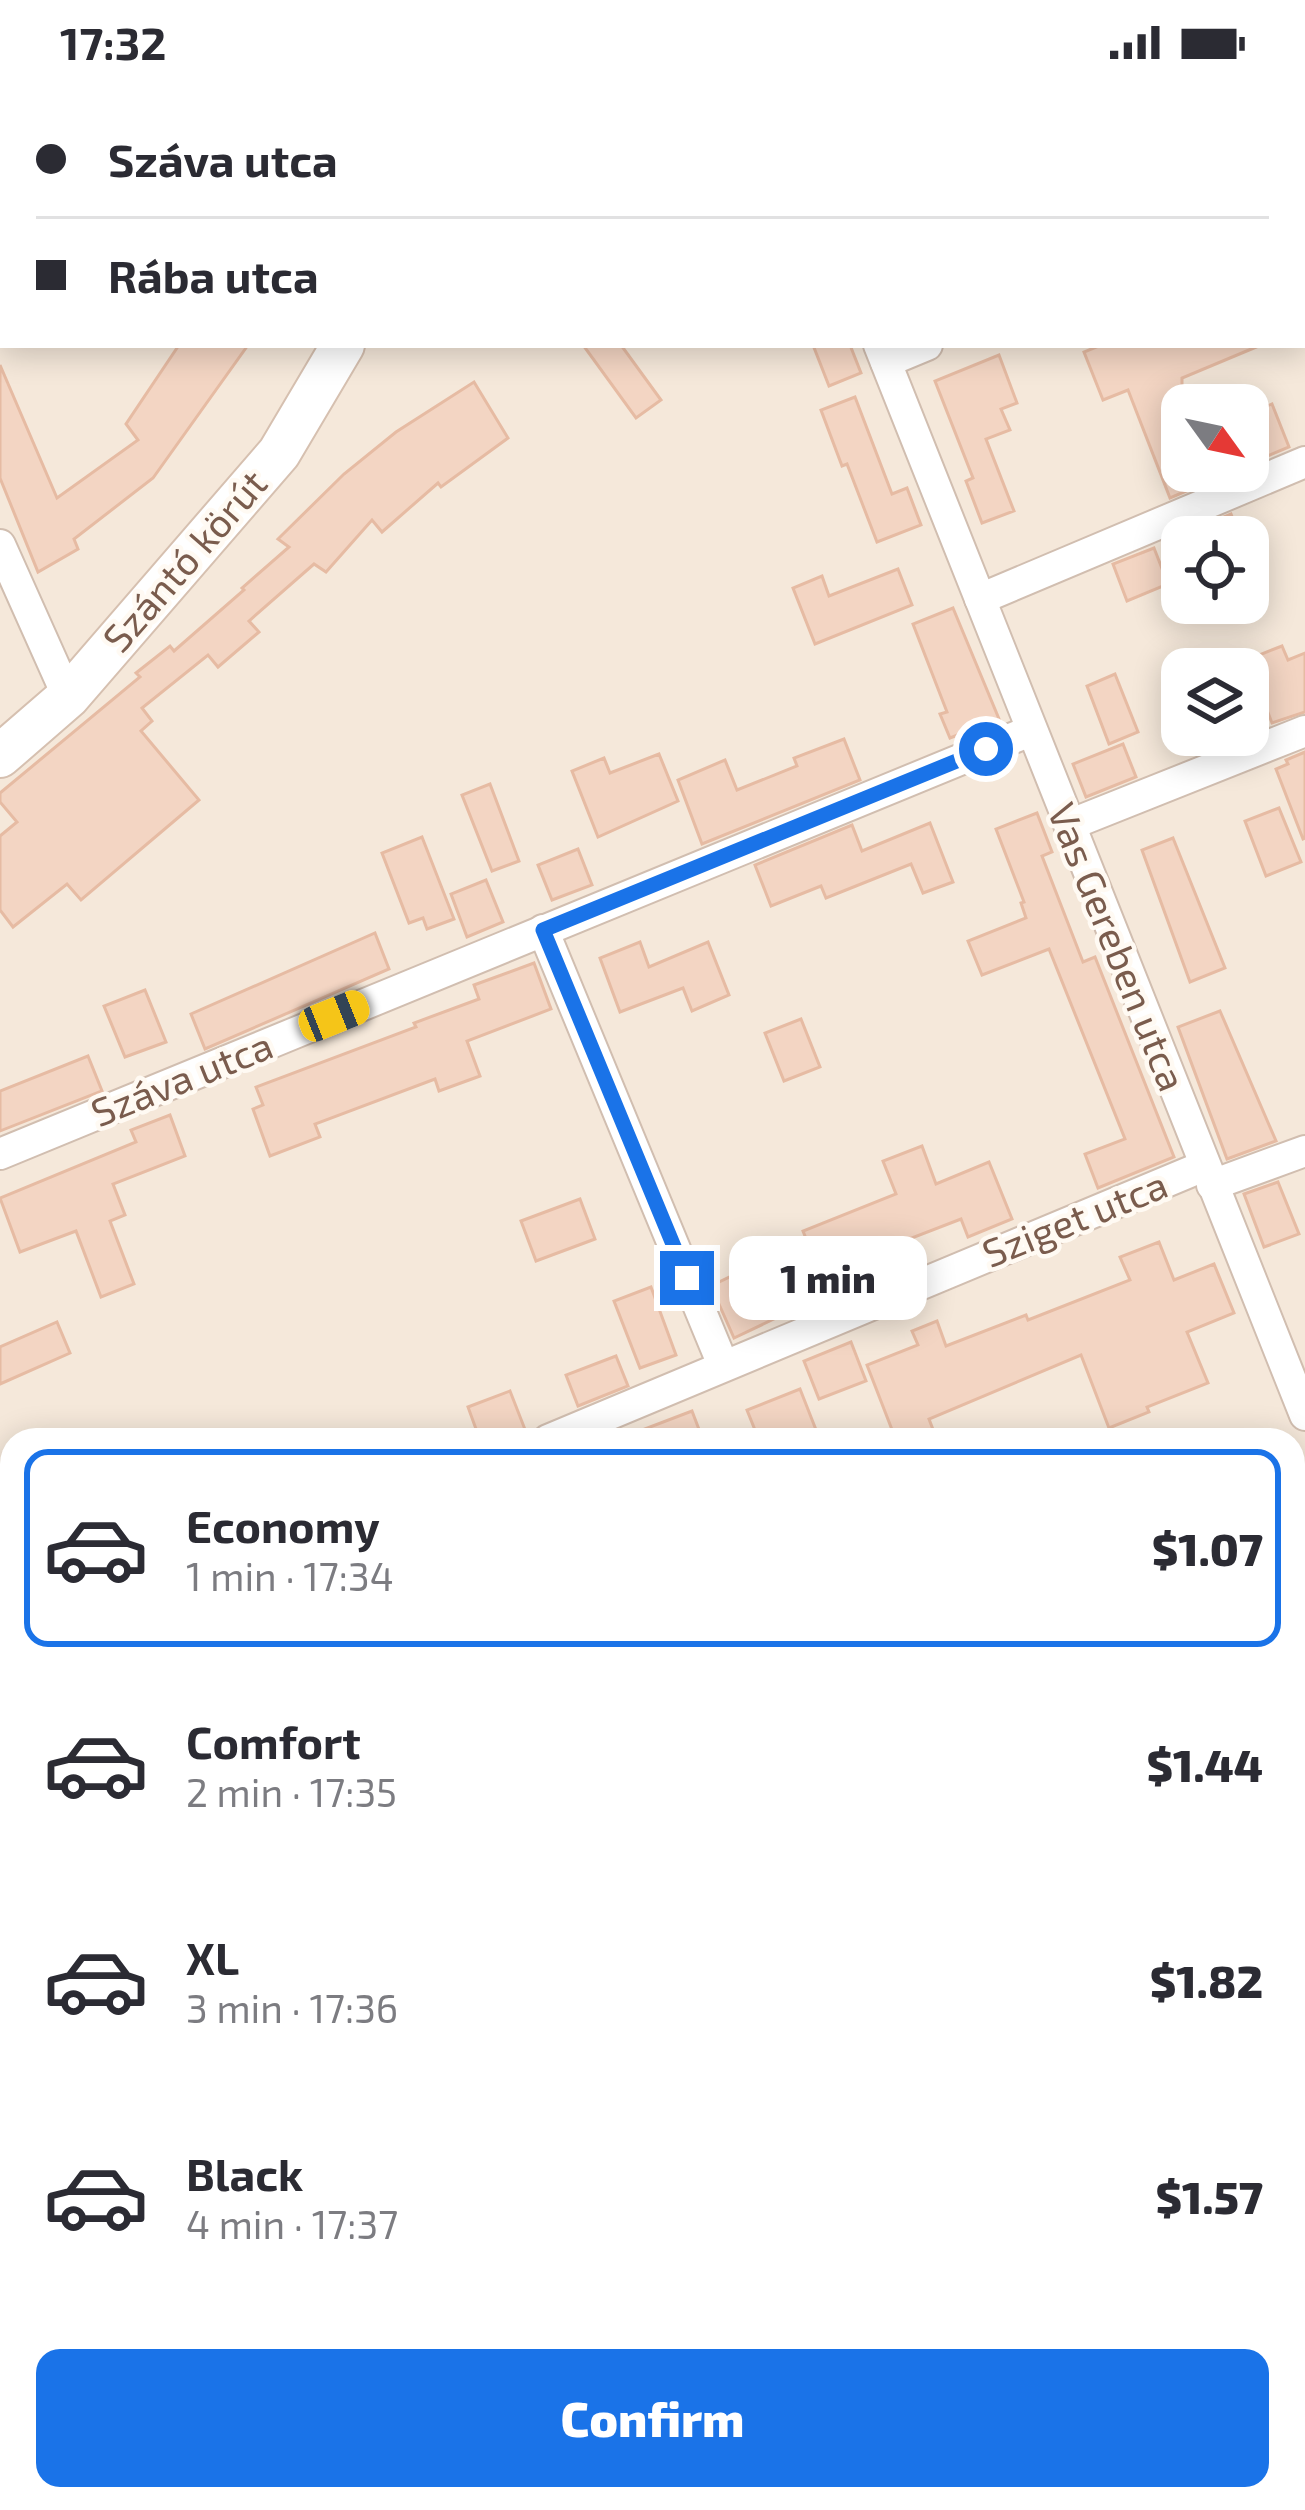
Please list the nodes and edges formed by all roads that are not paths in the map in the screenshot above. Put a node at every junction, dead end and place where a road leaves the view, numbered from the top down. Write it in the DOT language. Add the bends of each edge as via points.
graph roads {
  1 [pos="342,348"];
  2 [pos="883,354"];
  3 [pos="1305,462"];
  4 [pos="0,545"];
  5 [pos="980,599"];
  6 [pos="68,697"];
  7 [pos="1030,731"];
  8 [pos="1305,731"];
  9 [pos="0,756"];
  10 [pos="1069,825"];
  11 [pos="543,930"];
  12 [pos="1305,1151"];
  13 [pos="0,1154"];
  14 [pos="1208,1176"];
  15 [pos="723,1365"];
  16 [pos="1305,1415"];
  17 [pos="576,1428"];
  1 -- 6 [label="street, Szántó körút" via="279,453"];
  2 -- 5 [label="street, Vas Gereben utca"];
  3 -- 5 [label="street"];
  4 -- 6 [label="street"];
  5 -- 7 [label="street, Vas Gereben utca"];
  6 -- 9 [label="street, Szántó körút"];
  7 -- 10 [label="street, Vas Gereben utca"];
  7 -- 11 [label="street, Száva utca"];
  8 -- 10 [label="street"];
  10 -- 14 [label="street, Vas Gereben utca"];
  11 -- 13 [label="street, Száva utca"];
  11 -- 15 [label="street"];
  12 -- 14 [label="street, Sziget utca"];
  14 -- 15 [label="street, Sziget utca"];
  14 -- 16 [label="street, Vas Gereben utca"];
  15 -- 17 [label="street, Sziget utca"];
}
